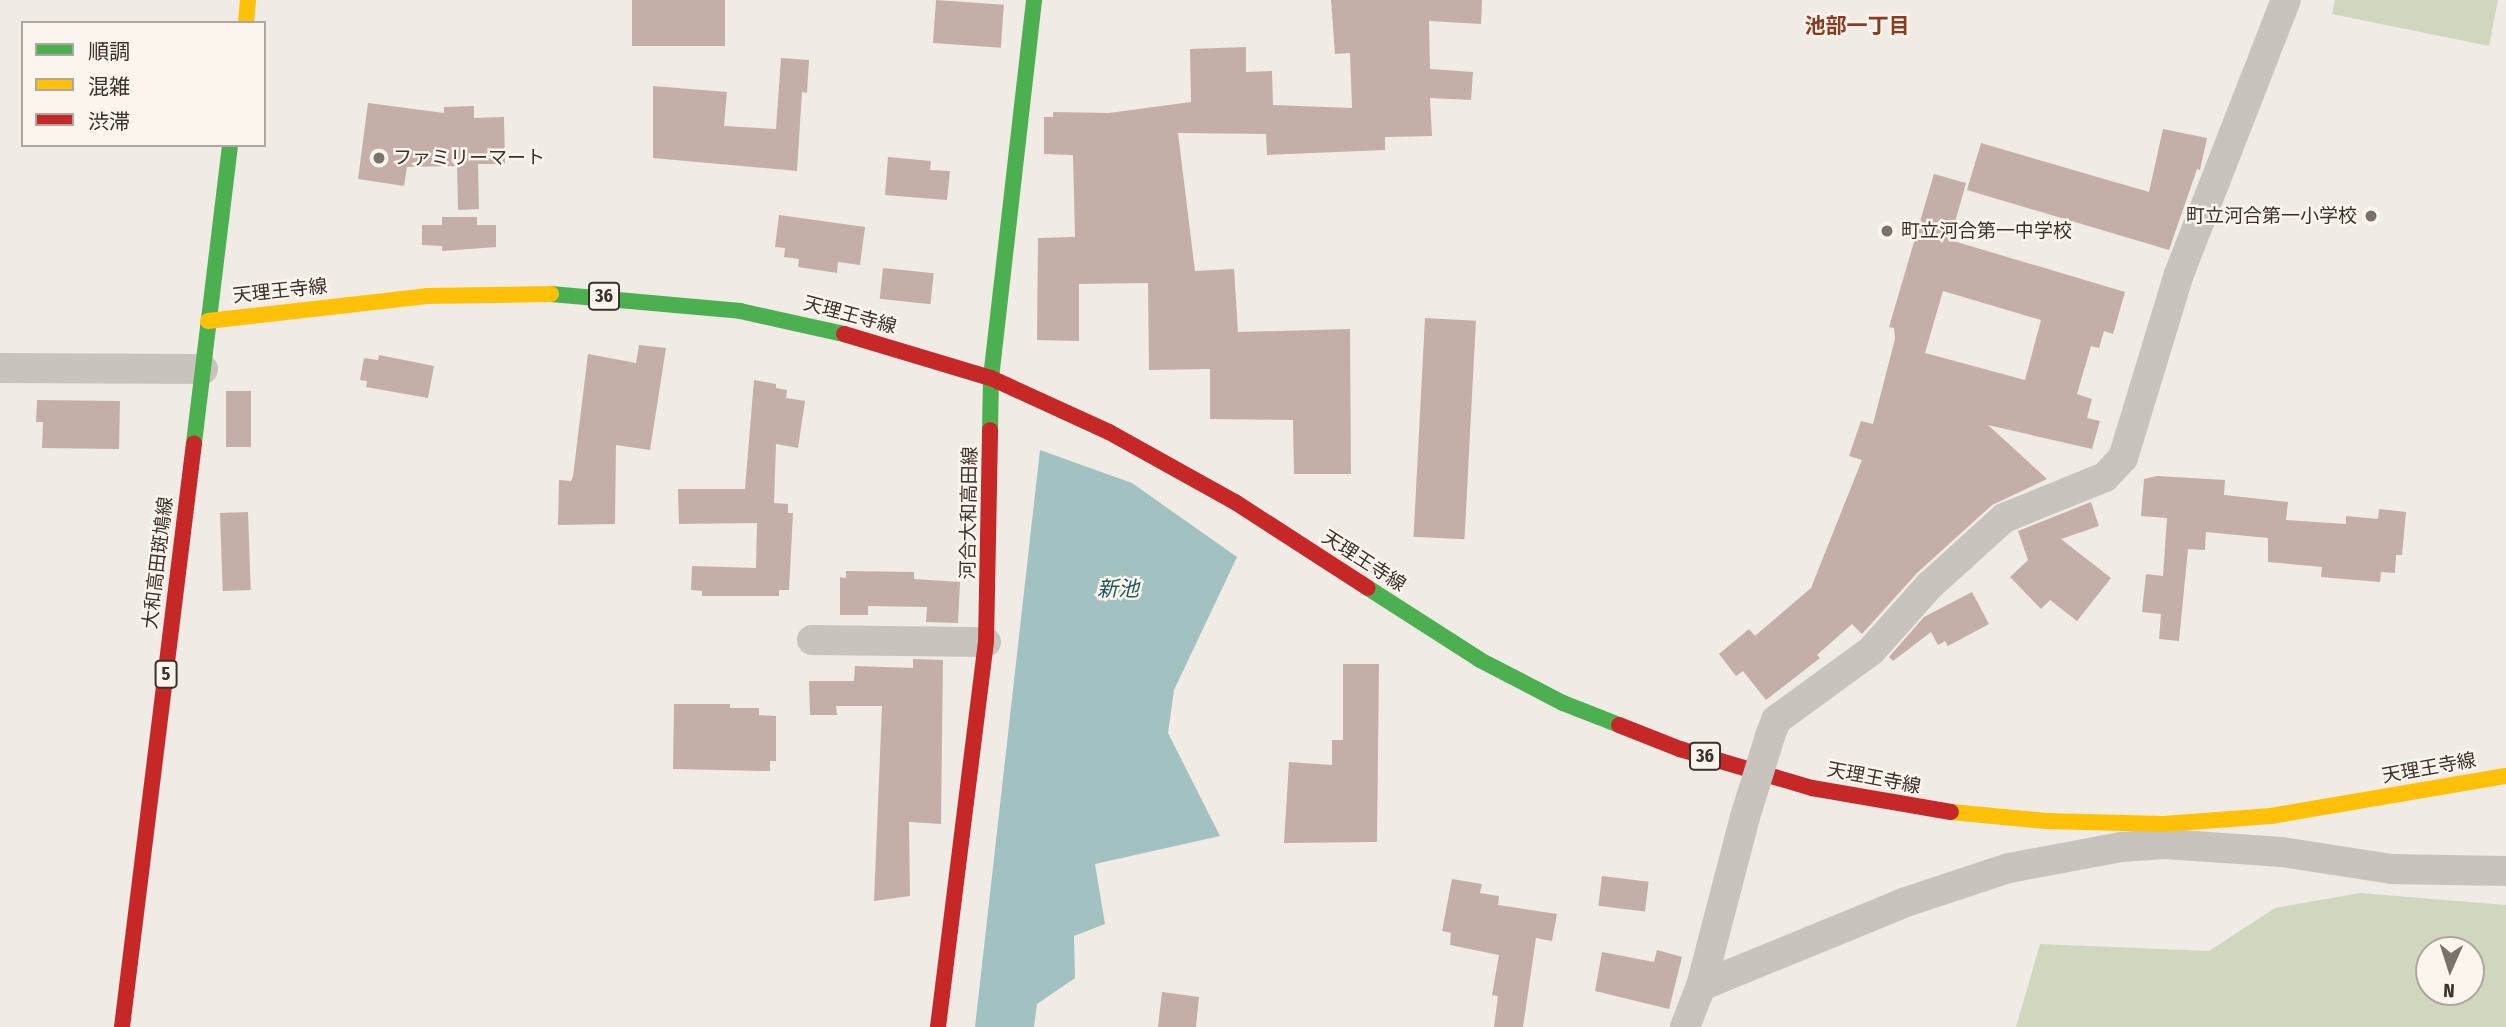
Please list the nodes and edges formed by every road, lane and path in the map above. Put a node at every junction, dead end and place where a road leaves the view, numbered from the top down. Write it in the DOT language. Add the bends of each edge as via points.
graph roads {
  1 [pos="248,0"];
  2 [pos="1034,0"];
  3 [pos="2286,0"];
  4 [pos="246,21"];
  5 [pos="230,147"];
  6 [pos="208,321"];
  7 [pos="0,368"];
  8 [pos="203,369"];
  9 [pos="991,377"];
  10 [pos="812,639"];
  11 [pos="986,642"];
  12 [pos="2506,776"];
  13 [pos="2506,871"];
  14 [pos="1702,986"];
  15 [pos="122,1027"];
  16 [pos="938,1027"];
  17 [pos="1685,1027"];
  1 -- 4 [label="main road"];
  2 -- 9 [label="main road, 河合大和高田線"];
  3 -- 14 [label="street, bridge" via="2179,274 2123,458 2105,477 2004,518 1929,586 1871,651 1776,720 1745,817"];
  5 -- 6 [label="main road, 大和高田斑鳩線 / 5"];
  6 -- 8 [label="main road, 大和高田斑鳩線 / 5"];
  6 -- 9 [label="main road, 天理王寺線 / 36" via="427,296 530,292 641,299 740,311 831,330"];
  7 -- 8 [label="street"];
  8 -- 15 [label="main road, 大和高田斑鳩線 / 5"];
  9 -- 11 [label="main road, 河合大和高田線"];
  9 -- 12 [label="main road, 天理王寺線 / 36" via="1109,432 1235,502 1480,660 1563,704 1680,749 1812,788 1929,810 2047,821 2164,824 2271,816"];
  10 -- 11 [label="street"];
  11 -- 16 [label="main road, 河合大和高田線"];
  13 -- 14 [label="street" via="2392,869 2281,852 2165,844 2121,847 1996,872 1903,903"];
  14 -- 17 [label="street"];
}
